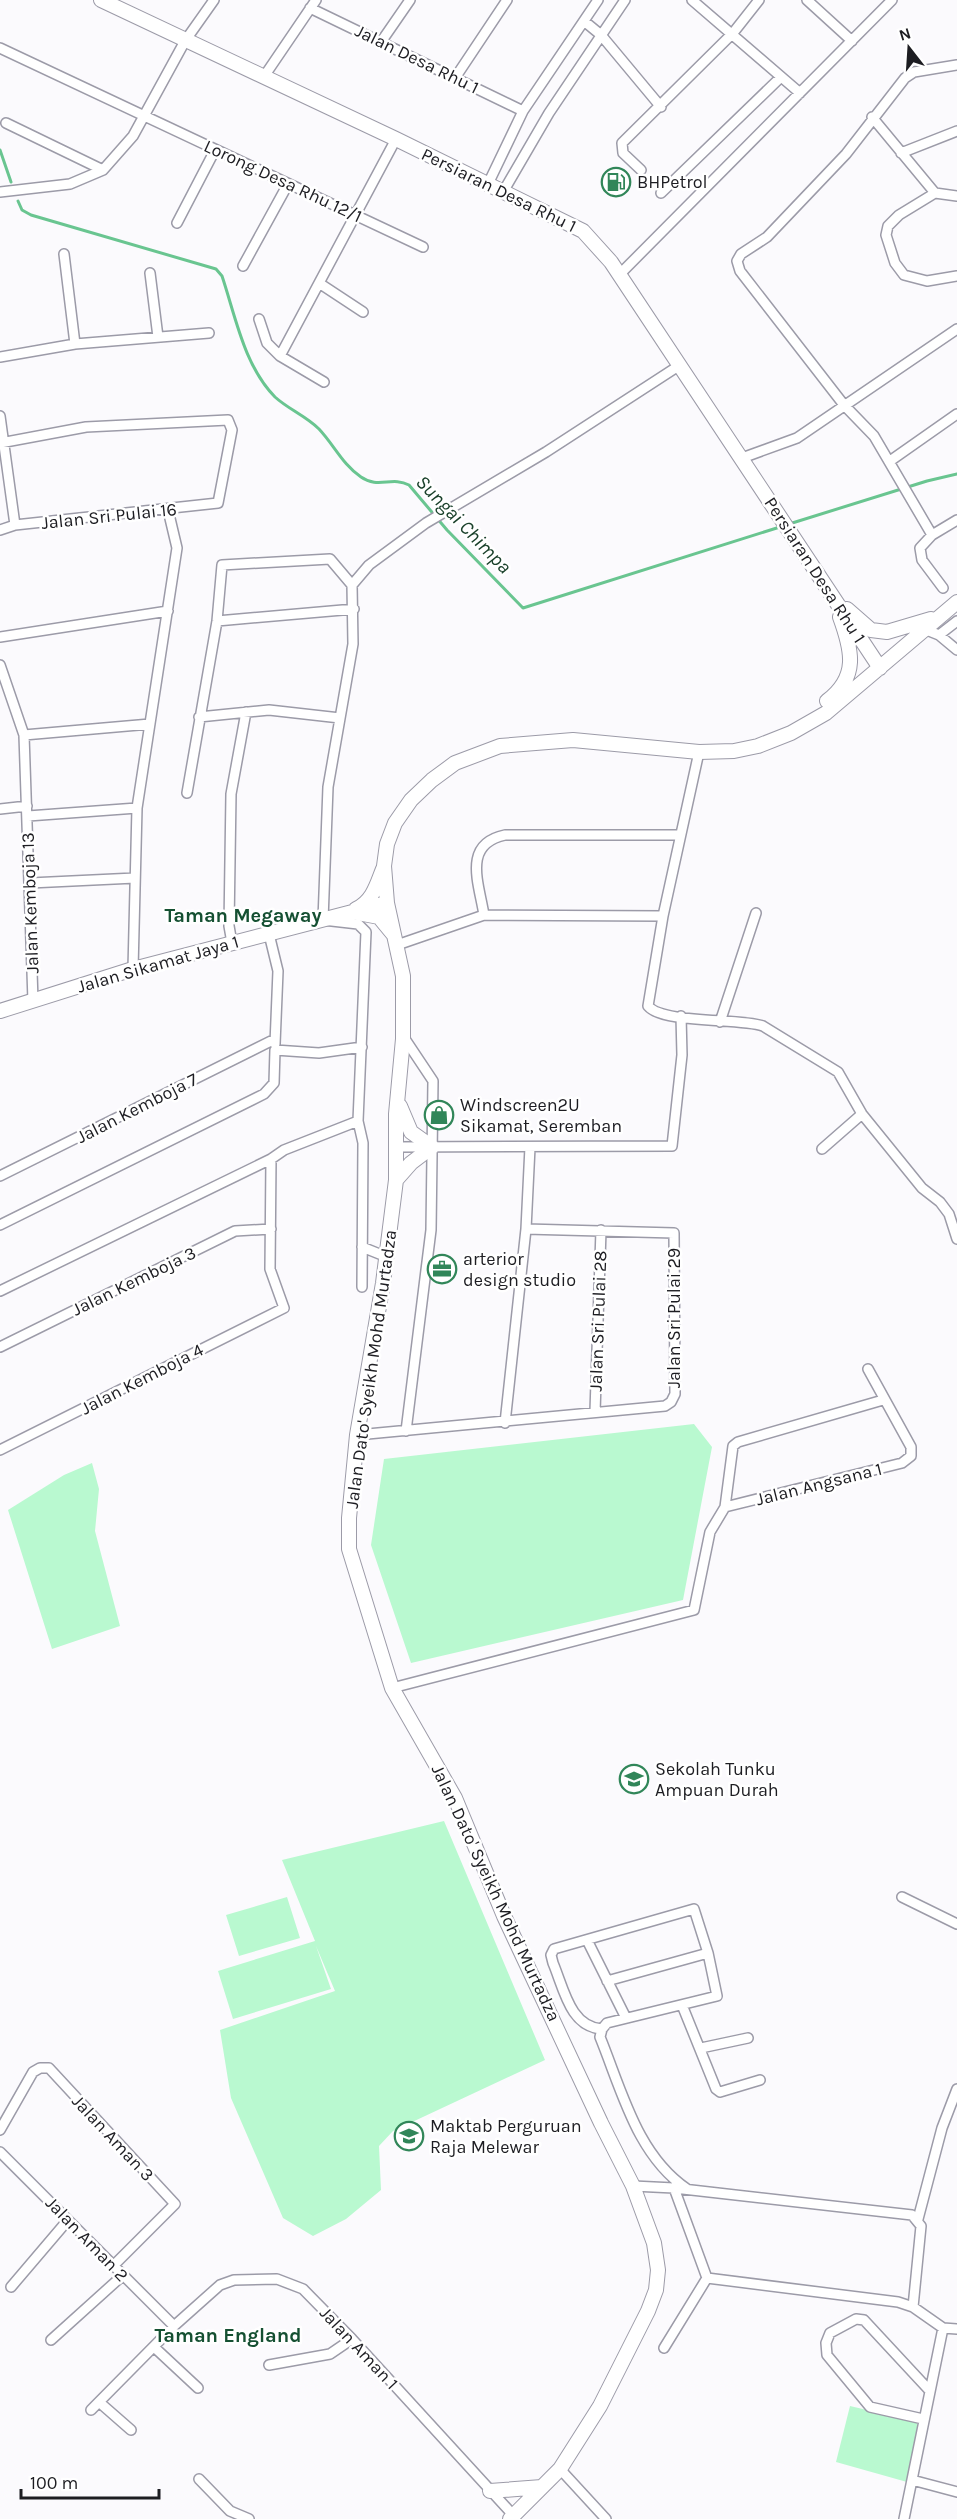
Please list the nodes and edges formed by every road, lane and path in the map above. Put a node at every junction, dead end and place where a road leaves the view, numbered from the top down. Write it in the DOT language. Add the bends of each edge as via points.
graph roads {
  1 [pos="101,0"];
  2 [pos="214,0"];
  3 [pos="410,0"];
  4 [pos="507,0"];
  5 [pos="598,0"];
  6 [pos="625,0"];
  7 [pos="692,0"];
  8 [pos="759,0"];
  9 [pos="807,0"];
  10 [pos="892,0"];
  11 [pos="118,3"];
  12 [pos="313,4"];
  13 [pos="584,21"];
  14 [pos="733,33"];
  15 [pos="601,35"];
  16 [pos="184,41"];
  17 [pos="852,41"];
  18 [pos="381,42"];
  19 [pos="0,48"];
  20 [pos="957,65"];
  21 [pos="781,76"];
  22 [pos="263,78"];
  23 [pos="455,78"];
  24 [pos="800,93"];
  25 [pos="661,107"];
  26 [pos="523,111"];
  27 [pos="142,116"];
  28 [pos="872,117"];
  29 [pos="6,123"];
  30 [pos="957,130"];
  31 [pos="396,139"];
  32 [pos="215,150"];
  33 [pos="901,153"];
  34 [pos="641,170"];
  35 [pos="103,171"];
  36 [pos="288,184"];
  37 [pos="488,184"];
  38 [pos="0,192"];
  39 [pos="503,192"];
  40 [pos="661,193"];
  41 [pos="935,194"];
  42 [pos="957,196"];
  43 [pos="355,215"];
  44 [pos="177,223"];
  45 [pos="423,247"];
  46 [pos="64,254"];
  47 [pos="243,266"];
  48 [pos="150,273"];
  49 [pos="620,275"];
  50 [pos="957,276"];
  51 [pos="319,283"];
  52 [pos="363,312"];
  53 [pos="259,320"];
  54 [pos="957,329"];
  55 [pos="210,333"];
  56 [pos="158,337"];
  57 [pos="75,344"];
  58 [pos="280,356"];
  59 [pos="0,357"];
  60 [pos="680,365"];
  61 [pos="324,382"];
  62 [pos="844,405"];
  63 [pos="957,414"];
  64 [pos="0,416"];
  65 [pos="2,442"];
  66 [pos="742,458"];
  67 [pos="890,461"];
  68 [pos="168,510"];
  69 [pos="957,520"];
  70 [pos="15,525"];
  71 [pos="0,530"];
  72 [pos="932,535"];
  73 [pos="352,585"];
  74 [pos="943,588"];
  75 [pos="834,598"];
  76 [pos="957,602"];
  77 [pos="354,609"];
  78 [pos="168,611"];
  79 [pos="941,615"];
  80 [pos="217,621"];
  81 [pos="957,621"];
  82 [pos="924,629"];
  83 [pos="939,635"];
  84 [pos="0,637"];
  85 [pos="957,650"];
  86 [pos="0,665"];
  87 [pos="880,668"];
  88 [pos="246,712"];
  89 [pos="199,717"];
  90 [pos="340,718"];
  91 [pos="150,724"];
  92 [pos="24,735"];
  93 [pos="758,746"];
  94 [pos="699,752"];
  95 [pos="188,793"];
  96 [pos="0,808"];
  97 [pos="137,808"];
  98 [pos="27,811"];
  99 [pos="680,835"];
  100 [pos="384,866"];
  101 [pos="135,878"];
  102 [pos="30,883"];
  103 [pos="387,903"];
  104 [pos="346,913"];
  105 [pos="756,913"];
  106 [pos="484,915"];
  107 [pos="663,916"];
  108 [pos="323,920"];
  109 [pos="269,934"];
  110 [pos="396,942"];
  111 [pos="232,944"];
  112 [pos="133,969"];
  113 [pos="33,1000"];
  114 [pos="0,1011"];
  115 [pos="681,1016"];
  116 [pos="720,1022"];
  117 [pos="403,1036"];
  118 [pos="275,1039"];
  119 [pos="362,1047"];
  120 [pos="274,1050"];
  121 [pos="398,1097"];
  122 [pos="862,1114"];
  123 [pos="358,1121"];
  124 [pos="397,1147"];
  125 [pos="432,1147"];
  126 [pos="530,1147"];
  127 [pos="822,1149"];
  128 [pos="271,1159"];
  129 [pos="0,1176"];
  130 [pos="396,1180"];
  131 [pos="0,1225"];
  132 [pos="271,1229"];
  133 [pos="526,1229"];
  134 [pos="601,1230"];
  135 [pos="957,1239"];
  136 [pos="362,1247"];
  137 [pos="387,1257"];
  138 [pos="362,1287"];
  139 [pos="0,1291"];
  140 [pos="0,1335"];
  141 [pos="2,1346"];
  142 [pos="868,1368"];
  143 [pos="883,1400"];
  144 [pos="595,1412"];
  145 [pos="505,1423"];
  146 [pos="406,1431"];
  147 [pos="357,1435"];
  148 [pos="0,1450"];
  149 [pos="725,1507"];
  150 [pos="392,1688"];
  151 [pos="902,1897"];
  152 [pos="957,1924"];
  153 [pos="587,1940"];
  154 [pos="708,1953"];
  155 [pos="607,1981"];
  156 [pos="682,2005"];
  157 [pos="626,2019"];
  158 [pos="602,2029"];
  159 [pos="748,2038"];
  160 [pos="701,2048"];
  161 [pos="760,2080"];
  162 [pos="957,2089"];
  163 [pos="0,2130"];
  164 [pos="0,2152"];
  165 [pos="633,2186"];
  166 [pos="674,2188"];
  167 [pos="689,2190"];
  168 [pos="918,2219"];
  169 [pos="68,2220"];
  170 [pos="114,2265"];
  171 [pos="122,2276"];
  172 [pos="707,2278"];
  173 [pos="11,2287"];
  174 [pos="913,2307"];
  175 [pos="174,2326"];
  176 [pos="943,2328"];
  177 [pos="957,2329"];
  178 [pos="352,2339"];
  179 [pos="51,2340"];
  180 [pos="154,2347"];
  181 [pos="664,2348"];
  182 [pos="268,2365"];
  183 [pos="198,2388"];
  184 [pos="929,2390"];
  185 [pos="923,2419"];
  186 [pos="131,2430"];
  187 [pos="560,2469"];
  188 [pos="199,2479"];
  189 [pos="912,2480"];
  190 [pos="542,2487"];
  191 [pos="490,2491"];
  192 [pos="957,2492"];
  193 [pos="512,2517"];
  194 [pos="249,2519"];
  195 [pos="606,2519"];
  196 [pos="904,2519"];
  1 -- 11 [label="main road, Persiaran Desa Rhu 1"];
  2 -- 16 [label="street"];
  3 -- 18 [label="street"];
  4 -- 23 [label="street"];
  5 -- 13 [label="street"];
  6 -- 15 [label="street"];
  7 -- 14 [label="street"];
  8 -- 14 [label="street"];
  9 -- 17 [label="street"];
  10 -- 17 [label="street"];
  11 -- 16 [label="main road, Persiaran Desa Rhu 1"];
  12 -- 18 [label="street, Jalan Desa Rhu 1"];
  12 -- 22 [label="street"];
  13 -- 15 [label="street"];
  13 -- 26 [label="street"];
  14 -- 21 [label="street"];
  14 -- 25 [label="street"];
  15 -- 25 [label="street"];
  15 -- 39 [label="street"];
  16 -- 22 [label="main road, Persiaran Desa Rhu 1"];
  16 -- 27 [label="street"];
  17 -- 24 [label="street"];
  18 -- 23 [label="street, Jalan Desa Rhu 1"];
  19 -- 27 [label="street, Lorong Desa Rhu 12/1"];
  20 -- 28 [label="street" via="914,72"];
  21 -- 24 [label="street"];
  21 -- 40 [label="street"];
  22 -- 31 [label="main road, Persiaran Desa Rhu 1"];
  23 -- 26 [label="street, Jalan Desa Rhu 1"];
  24 -- 49 [label="street"];
  25 -- 34 [label="street" via="622,143 623,153"];
  26 -- 37 [label="street"];
  27 -- 32 [label="street, Lorong Desa Rhu 12/1"];
  27 -- 35 [label="street" via="133,135"];
  28 -- 33 [label="street"];
  28 -- 62 [label="street" via="846,154 767,237 737,261 740,271"];
  29 -- 35 [label="street"];
  30 -- 33 [label="street"];
  31 -- 37 [label="main road, Persiaran Desa Rhu 1"];
  31 -- 43 [label="street"];
  32 -- 36 [label="street, Lorong Desa Rhu 12/1"];
  32 -- 44 [label="street"];
  33 -- 41 [label="street"];
  35 -- 38 [label="street" via="70,184"];
  36 -- 43 [label="street, Lorong Desa Rhu 12/1"];
  36 -- 47 [label="street"];
  37 -- 39 [label="main road, Persiaran Desa Rhu 1"];
  39 -- 49 [label="main road, Persiaran Desa Rhu 1" via="583,231"];
  41 -- 42 [label="street"];
  41 -- 50 [label="street" via="888,226 890,251 904,275 927,280"];
  43 -- 45 [label="street, Lorong Desa Rhu 12/1"];
  43 -- 51 [label="street"];
  46 -- 57 [label="street"];
  48 -- 56 [label="street"];
  49 -- 60 [label="main road, Persiaran Desa Rhu 1"];
  51 -- 52 [label="street"];
  51 -- 58 [label="street"];
  53 -- 58 [label="street" via="267,343"];
  54 -- 62 [label="street"];
  55 -- 56 [label="street"];
  56 -- 57 [label="street"];
  57 -- 59 [label="street"];
  58 -- 61 [label="street"];
  60 -- 66 [label="main road, Persiaran Desa Rhu 1"];
  60 -- 73 [label="street" via="546,452 426,523 369,565"];
  62 -- 66 [label="street" via="797,438"];
  62 -- 67 [label="street" via="874,436"];
  63 -- 67 [label="street"];
  64 -- 65 [label="street"];
  65 -- 68 [label="street, Jalan Sri Pulai 16" via="86,428 228,420 232,430 218,503"];
  65 -- 70 [label="street"];
  66 -- 75 [label="main road, Persiaran Desa Rhu 1"];
  67 -- 72 [label="street"];
  68 -- 70 [label="street, Jalan Sri Pulai 16"];
  68 -- 78 [label="street" via="177,548"];
  69 -- 72 [label="street"];
  70 -- 71 [label="street, Jalan Sri Pulai 16"];
  72 -- 74 [label="street" via="920,553"];
  73 -- 77 [label="street"];
  73 -- 80 [label="street" via="330,559 222,566"];
  75 -- 79 [label="main road" via="871,630 902,630"];
  75 -- 87 [label="main road, Persiaran Desa Rhu 1"];
  75 -- 93 [label="main road" via="851,654 849,674 838,693 806,718"];
  76 -- 79 [label="main road, Jalan Dato' Syeikh Mohd Murtadza"];
  77 -- 80 [label="street"];
  77 -- 90 [label="street" via="353,644"];
  78 -- 84 [label="street"];
  78 -- 91 [label="street"];
  79 -- 82 [label="main road, Jalan Dato' Syeikh Mohd Murtadza"];
  80 -- 89 [label="street"];
  81 -- 83 [label="street"];
  82 -- 83 [label="street"];
  82 -- 87 [label="main road, Jalan Dato' Syeikh Mohd Murtadza"];
  83 -- 85 [label="street"];
  86 -- 92 [label="street, Jalan Kemboja 13"];
  87 -- 93 [label="main road, Jalan Dato' Syeikh Mohd Murtadza" via="807,725"];
  88 -- 89 [label="street"];
  88 -- 90 [label="street" via="269,710"];
  88 -- 111 [label="street" via="231,794"];
  89 -- 95 [label="street"];
  90 -- 108 [label="street" via="328,787"];
  91 -- 92 [label="street"];
  91 -- 97 [label="street"];
  92 -- 98 [label="street, Jalan Kemboja 13"];
  93 -- 94 [label="main road, Jalan Dato' Syeikh Mohd Murtadza"];
  94 -- 99 [label="street"];
  94 -- 100 [label="main road, Jalan Dato' Syeikh Mohd Murtadza" via="573,740 500,746 477,753 455,763 411,800 395,823"];
  96 -- 98 [label="street"];
  97 -- 98 [label="street"];
  97 -- 101 [label="street"];
  98 -- 102 [label="street, Jalan Kemboja 13"];
  99 -- 106 [label="street" via="493,838 478,852 476,866"];
  99 -- 107 [label="street"];
  100 -- 103 [label="main road, Jalan Dato' Syeikh Mohd Murtadza"];
  100 -- 104 [label="main road" via="369,899"];
  101 -- 102 [label="street"];
  101 -- 112 [label="street"];
  102 -- 113 [label="street, Jalan Kemboja 13"];
  103 -- 104 [label="main road, Jalan Sikamat Jaya 1"];
  103 -- 110 [label="main road, Jalan Dato' Syeikh Mohd Murtadza"];
  104 -- 108 [label="main road, Jalan Sikamat Jaya 1"];
  104 -- 110 [label="main road" via="379,917"];
  105 -- 116 [label="street"];
  106 -- 107 [label="street"];
  106 -- 110 [label="street"];
  107 -- 115 [label="street" via="648,1006"];
  108 -- 109 [label="main road, Jalan Sikamat Jaya 1"];
  108 -- 119 [label="street" via="358,924 366,932"];
  109 -- 111 [label="main road, Jalan Sikamat Jaya 1"];
  109 -- 118 [label="street" via="278,971"];
  110 -- 117 [label="main road, Jalan Dato' Syeikh Mohd Murtadza" via="403,976"];
  111 -- 112 [label="main road, Jalan Sikamat Jaya 1"];
  112 -- 113 [label="main road, Jalan Sikamat Jaya 1"];
  113 -- 114 [label="main road, Jalan Sikamat Jaya 1"];
  115 -- 116 [label="street"];
  115 -- 126 [label="street" via="682,1055 672,1146"];
  116 -- 122 [label="street" via="753,1022 827,1064 838,1072"];
  117 -- 121 [label="main road, Jalan Dato' Syeikh Mohd Murtadza"];
  117 -- 125 [label="street" via="433,1081"];
  118 -- 120 [label="street"];
  118 -- 129 [label="street, Jalan Kemboja 7"];
  119 -- 120 [label="street" via="318,1053"];
  119 -- 123 [label="street"];
  120 -- 131 [label="street" via="274,1083 264,1094"];
  121 -- 124 [label="main road, Jalan Dato' Syeikh Mohd Murtadza"];
  121 -- 125 [label="main road" via="411,1132"];
  122 -- 127 [label="street"];
  122 -- 135 [label="street" via="922,1188 944,1208"];
  123 -- 128 [label="street" via="284,1150"];
  123 -- 136 [label="street" via="363,1143"];
  124 -- 125 [label="street"];
  124 -- 130 [label="main road, Jalan Dato' Syeikh Mohd Murtadza"];
  125 -- 126 [label="street"];
  125 -- 130 [label="main road"];
  125 -- 146 [label="street" via="431,1230"];
  126 -- 133 [label="street"];
  128 -- 132 [label="street"];
  128 -- 139 [label="street"];
  130 -- 137 [label="main road, Jalan Dato' Syeikh Mohd Murtadza"];
  132 -- 141 [label="street, Jalan Kemboja 3" via="235,1230"];
  132 -- 148 [label="street, Jalan Kemboja 4" via="270,1269 284,1308"];
  133 -- 134 [label="street"];
  133 -- 145 [label="street"];
  134 -- 144 [label="street, Jalan Sri Pulai 28"];
  134 -- 144 [label="street, Jalan Sri Pulai 29" via="674,1233 675,1394 665,1406"];
  136 -- 137 [label="street"];
  136 -- 138 [label="street"];
  137 -- 147 [label="main road, Jalan Dato' Syeikh Mohd Murtadza"];
  140 -- 141 [label="street"];
  142 -- 143 [label="street"];
  143 -- 149 [label="street" via="738,1442 733,1446"];
  143 -- 149 [label="street, Jalan Angsana 1" via="911,1447 911,1456 902,1463"];
  144 -- 145 [label="street"];
  145 -- 146 [label="street"];
  146 -- 147 [label="street"];
  147 -- 150 [label="main road, Jalan Dato' Syeikh Mohd Murtadza" via="349,1548"];
  149 -- 150 [label="street" via="710,1532 694,1611"];
  150 -- 165 [label="main road, Jalan Dato' Syeikh Mohd Murtadza" via="455,1798 504,1916"];
  151 -- 152 [label="street"];
  153 -- 154 [label="street" via="694,1909"];
  153 -- 155 [label="street"];
  153 -- 158 [label="street" via="554,1949 551,1955 576,2018 589,2028"];
  154 -- 155 [label="street"];
  154 -- 156 [label="street" via="717,1996"];
  155 -- 157 [label="street"];
  156 -- 157 [label="street"];
  156 -- 160 [label="street"];
  157 -- 158 [label="street" via="607,2023"];
  158 -- 167 [label="street" via="600,2037 647,2150 671,2178"];
  159 -- 160 [label="street"];
  160 -- 161 [label="street" via="716,2089"];
  162 -- 168 [label="street" via="942,2128"];
  163 -- 170 [label="street, Jalan Aman 3" via="33,2072 49,2068 175,2204"];
  164 -- 169 [label="street, Jalan Aman 2"];
  165 -- 166 [label="street"];
  165 -- 187 [label="main road, Jalan Dato' Syeikh Mohd Murtadza" via="654,2244 656,2290 600,2406"];
  166 -- 167 [label="street"];
  166 -- 172 [label="street"];
  167 -- 168 [label="street" via="912,2215"];
  168 -- 174 [label="street" via="921,2226"];
  169 -- 170 [label="street, Jalan Aman 2"];
  169 -- 173 [label="street"];
  170 -- 171 [label="street, Jalan Aman 2"];
  171 -- 175 [label="street, Jalan Aman 2"];
  171 -- 179 [label="street"];
  172 -- 174 [label="street"];
  172 -- 181 [label="street"];
  174 -- 176 [label="street"];
  175 -- 178 [label="street, Jalan Aman 1" via="220,2285 234,2280 277,2279 303,2289"];
  175 -- 180 [label="street, Jalan Aman 1"];
  176 -- 177 [label="street"];
  176 -- 184 [label="street"];
  178 -- 182 [label="street" via="330,2354"];
  178 -- 191 [label="street, Jalan Aman 1"];
  180 -- 183 [label="street"];
  180 -- 186 [label="street, Jalan Aman 1" via="95,2406"];
  184 -- 185 [label="street"];
  184 -- 185 [label="street" via="864,2320 856,2319 830,2333 827,2355 870,2407"];
  185 -- 189 [label="street"];
  187 -- 190 [label="main road, Jalan Dato' Syeikh Mohd Murtadza"];
  187 -- 195 [label="street"];
  188 -- 194 [label="street" via="230,2511"];
  189 -- 192 [label="street"];
  189 -- 196 [label="street"];
  190 -- 191 [label="main road"];
  190 -- 193 [label="main road, Jalan Dato' Syeikh Mohd Murtadza"];
  191 -- 193 [label="street, Jalan Aman 1"];
}
